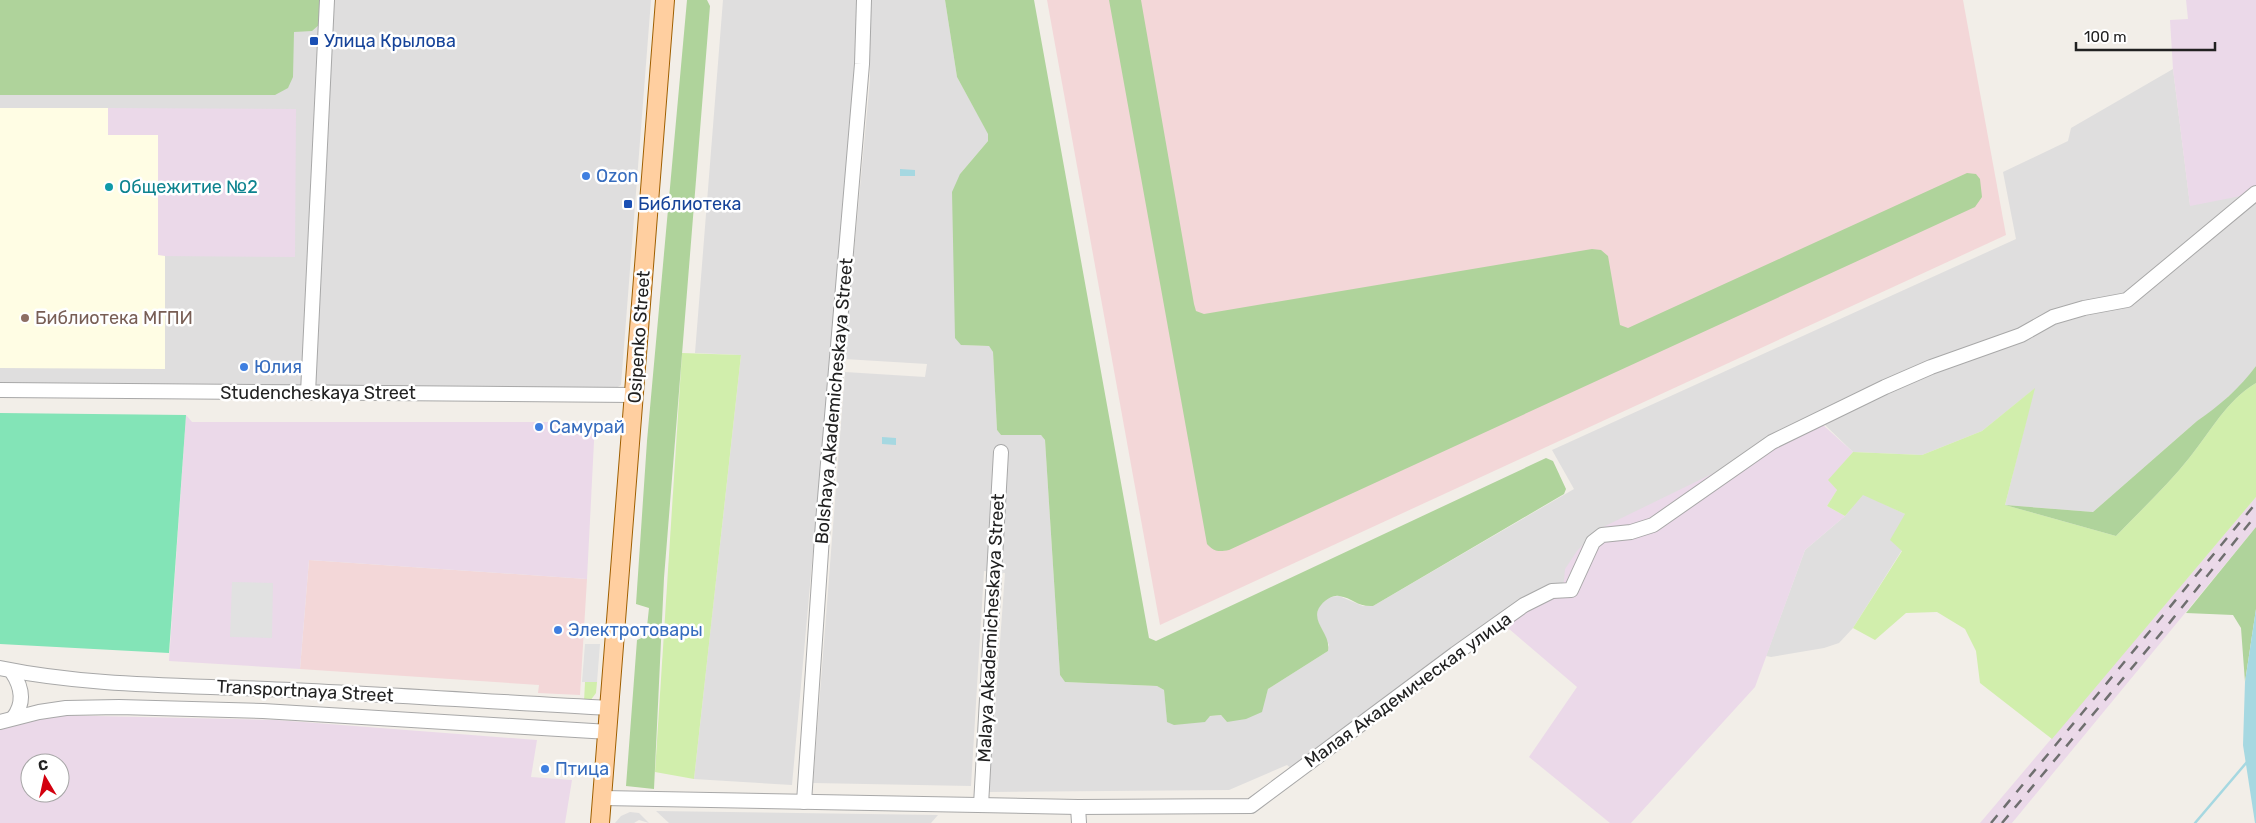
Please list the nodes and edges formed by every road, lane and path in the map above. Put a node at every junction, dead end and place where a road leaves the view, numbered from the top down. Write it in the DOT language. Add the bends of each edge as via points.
graph roads {
  1 [pos="327,0"];
  2 [pos="665,0"];
  3 [pos="864,0"];
  4 [pos="2256,193"];
  5 [pos="0,390"];
  6 [pos="308,393"];
  7 [pos="636,395"];
  8 [pos="1001,452"];
  9 [pos="6,670"];
  10 [pos="611,708"];
  11 [pos="6,720"];
  12 [pos="609,732"];
  13 [pos="603,798"];
  14 [pos="804,802"];
  15 [pos="981,805"];
  16 [pos="1078,807"];
  17 [pos="600,823"];
  18 [pos="1079,823"];
  1 -- 6 [label="street"];
  2 -- 7 [label="main road, Osipenko Street"];
  3 -- 14 [label="street, Bolshaya Akademicheskaya Street" via="862,64 823,522"];
  4 -- 16 [label="street, Малая Академическая улица" via="2127,300 2053,317 2021,335 1885,387 1772,442 1653,525 1602,535 1593,542 1571,590 1552,591 1524,605 1251,806"];
  5 -- 6 [label="street, Studencheskaya Street"];
  6 -- 7 [label="street, Studencheskaya Street"];
  7 -- 10 [label="main road, Osipenko Street"];
  8 -- 15 [label="street, Malaya Akademicheskaya Street"];
  9 -- 10 [label="street, Transportnaya Street" via="116,682"];
  9 -- 11 [label="street" via="18,681 21,692 18,710"];
  10 -- 12 [label="main road, Osipenko Street"];
  11 -- 12 [label="street, Transportnaya Street" via="66,708 119,707 262,711"];
  12 -- 13 [label="main road, Osipenko Street"];
  13 -- 14 [label="street"];
  13 -- 17 [label="main road, Osipenko Street"];
  14 -- 15 [label="street"];
  15 -- 16 [label="street"];
  16 -- 18 [label="street"];
}
